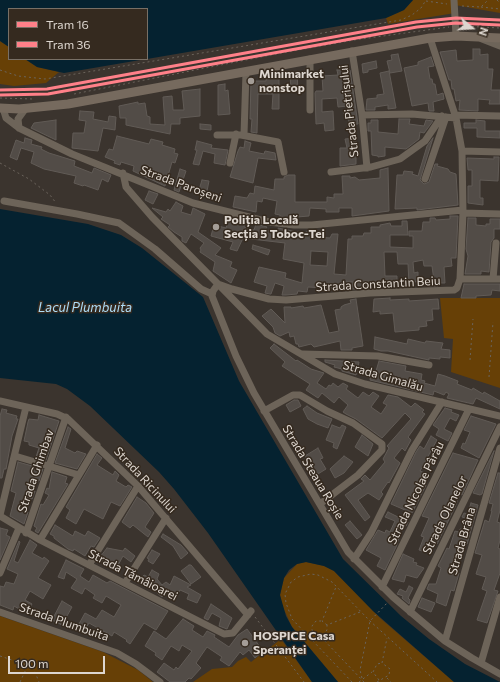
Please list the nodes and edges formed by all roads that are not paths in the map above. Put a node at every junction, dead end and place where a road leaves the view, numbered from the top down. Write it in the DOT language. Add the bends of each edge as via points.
graph roads {
  1 [pos="455,2"];
  2 [pos="456,36"];
  3 [pos="474,36"];
  4 [pos="430,38"];
  5 [pos="500,38"];
  6 [pos="500,46"];
  7 [pos="352,51"];
  8 [pos="310,59"];
  9 [pos="246,72"];
  10 [pos="2,108"];
  11 [pos="26,108"];
  12 [pos="310,110"];
  13 [pos="362,115"];
  14 [pos="456,116"];
  15 [pos="500,116"];
  16 [pos="444,117"];
  17 [pos="19,128"];
  18 [pos="216,135"];
  19 [pos="240,135"];
  20 [pos="462,151"];
  21 [pos="500,152"];
  22 [pos="230,163"];
  23 [pos="367,168"];
  24 [pos="284,172"];
  25 [pos="331,172"];
  26 [pos="122,173"];
  27 [pos="425,179"];
  28 [pos="4,201"];
  29 [pos="463,211"];
  30 [pos="500,214"];
  31 [pos="496,243"];
  32 [pos="460,279"];
  33 [pos="497,279"];
  34 [pos="218,284"];
  35 [pos="244,293"];
  36 [pos="212,294"];
  37 [pos="238,305"];
  38 [pos="300,354"];
  39 [pos="429,365"];
  40 [pos="0,401"];
  41 [pos="442,402"];
  42 [pos="26,407"];
  43 [pos="469,409"];
  44 [pos="264,411"];
  45 [pos="500,416"];
  46 [pos="66,417"];
  47 [pos="500,427"];
  48 [pos="97,445"];
  49 [pos="500,448"];
  50 [pos="15,456"];
  51 [pos="49,467"];
  52 [pos="79,475"];
  53 [pos="138,486"];
  54 [pos="320,504"];
  55 [pos="0,516"];
  56 [pos="166,518"];
  57 [pos="19,528"];
  58 [pos="26,533"];
  59 [pos="40,540"];
  60 [pos="354,559"];
  61 [pos="89,565"];
  62 [pos="0,573"];
  63 [pos="125,583"];
  64 [pos="382,587"];
  65 [pos="500,597"];
  66 [pos="0,612"];
  67 [pos="410,612"];
  68 [pos="249,613"];
  69 [pos="445,641"];
  70 [pos="481,664"];
  71 [pos="500,674"];
  72 [pos="160,682"];
  1 -- 2 [label="street"];
  2 -- 3 [label="main road"];
  2 -- 4 [label="main road"];
  3 -- 5 [label="main road"];
  3 -- 6 [label="street"];
  4 -- 7 [label="main road"];
  4 -- 14 [label="street"];
  7 -- 8 [label="main road"];
  7 -- 13 [label="street, Strada Pietrișului"];
  8 -- 9 [label="main road"];
  8 -- 12 [label="street"];
  9 -- 11 [label="main road" via="68,104"];
  9 -- 19 [label="street"];
  10 -- 11 [label="main road"];
  10 -- 17 [label="street, Strada Paroșeni" via="6,118"];
  11 -- 17 [label="street" via="18,119"];
  13 -- 16 [label="street" via="412,114"];
  13 -- 23 [label="street, Strada Pietrișului"];
  14 -- 15 [label="street"];
  14 -- 16 [label="street"];
  14 -- 20 [label="street"];
  16 -- 23 [label="street, Strada Pietrișului" via="432,134 410,154 392,162"];
  16 -- 27 [label="street"];
  17 -- 26 [label="street, Strada Paroșeni" via="72,154"];
  18 -- 19 [label="street"];
  19 -- 22 [label="street"];
  19 -- 24 [label="street" via="278,142"];
  20 -- 21 [label="street"];
  20 -- 29 [label="street"];
  23 -- 25 [label="street, Strada Pietrișului"];
  26 -- 29 [label="street, Strada Paroșeni" via="207,207 282,224 324,225"];
  26 -- 34 [label="street, Strada Constantin Beiu" via="126,186"];
  28 -- 36 [label="street" via="103,219 125,226 201,289"];
  29 -- 30 [label="street, Strada Paroșeni"];
  29 -- 32 [label="street"];
  31 -- 33 [label="street"];
  32 -- 33 [label="street"];
  32 -- 35 [label="street, Strada Constantin Beiu" via="457,288 449,291 370,293 286,300"];
  34 -- 35 [label="street, Strada Constantin Beiu"];
  34 -- 36 [label="street"];
  34 -- 37 [label="street, Strada Gimalău"];
  35 -- 37 [label="street"];
  36 -- 44 [label="street, Strada Steaua Roșie" via="236,356"];
  37 -- 38 [label="street, Strada Gimalău" via="267,334"];
  38 -- 39 [label="street" via="378,356"];
  38 -- 41 [label="street, Strada Gimalău" via="335,374 358,382"];
  40 -- 42 [label="street, Strada Ricinului"];
  41 -- 43 [label="street, Strada Gimalău"];
  41 -- 60 [label="street" via="412,450 371,533"];
  42 -- 46 [label="street, Strada Ricinului"];
  42 -- 50 [label="street"];
  43 -- 45 [label="street, Strada Gimalău"];
  43 -- 64 [label="street, Strada Nicolae Pârâu"];
  44 -- 54 [label="street, Strada Steaua Roșie"];
  44 -- 54 [label="street" via="293,395 300,395 353,423 382,444 382,450 358,475"];
  46 -- 48 [label="street, Strada Ricinului"];
  46 -- 51 [label="street, Strada Ghimbav"];
  47 -- 67 [label="street, Strada Olanelor"];
  48 -- 52 [label="street"];
  48 -- 53 [label="street, Strada Ricinului"];
  49 -- 69 [label="street, Strada Brâna"];
  50 -- 51 [label="street"];
  50 -- 55 [label="street"];
  51 -- 52 [label="street"];
  51 -- 58 [label="street, Strada Ghimbav"];
  52 -- 59 [label="street"];
  53 -- 56 [label="street, Strada Ricinului"];
  53 -- 61 [label="street"];
  54 -- 60 [label="street, Strada Steaua Roșie"];
  55 -- 57 [label="street, Strada Tămâioarei"];
  56 -- 63 [label="street"];
  56 -- 68 [label="street, Strada Ricinului"];
  57 -- 58 [label="street, Strada Tămâioarei"];
  57 -- 62 [label="street"];
  58 -- 59 [label="street, Strada Tămâioarei"];
  59 -- 61 [label="street, Strada Tămâioarei"];
  60 -- 64 [label="street, Strada Steaua Roșie"];
  61 -- 63 [label="street, Strada Tămâioarei"];
  63 -- 68 [label="street, Strada Tămâioarei" via="224,634 233,633"];
  64 -- 67 [label="street, Strada Steaua Roșie"];
  65 -- 70 [label="street"];
  66 -- 72 [label="street, Strada Plumbuita" via="117,653"];
  67 -- 69 [label="street, Strada Steaua Roșie"];
  69 -- 70 [label="street, Strada Steaua Roșie"];
  70 -- 71 [label="street, Strada Steaua Roșie"];
}
